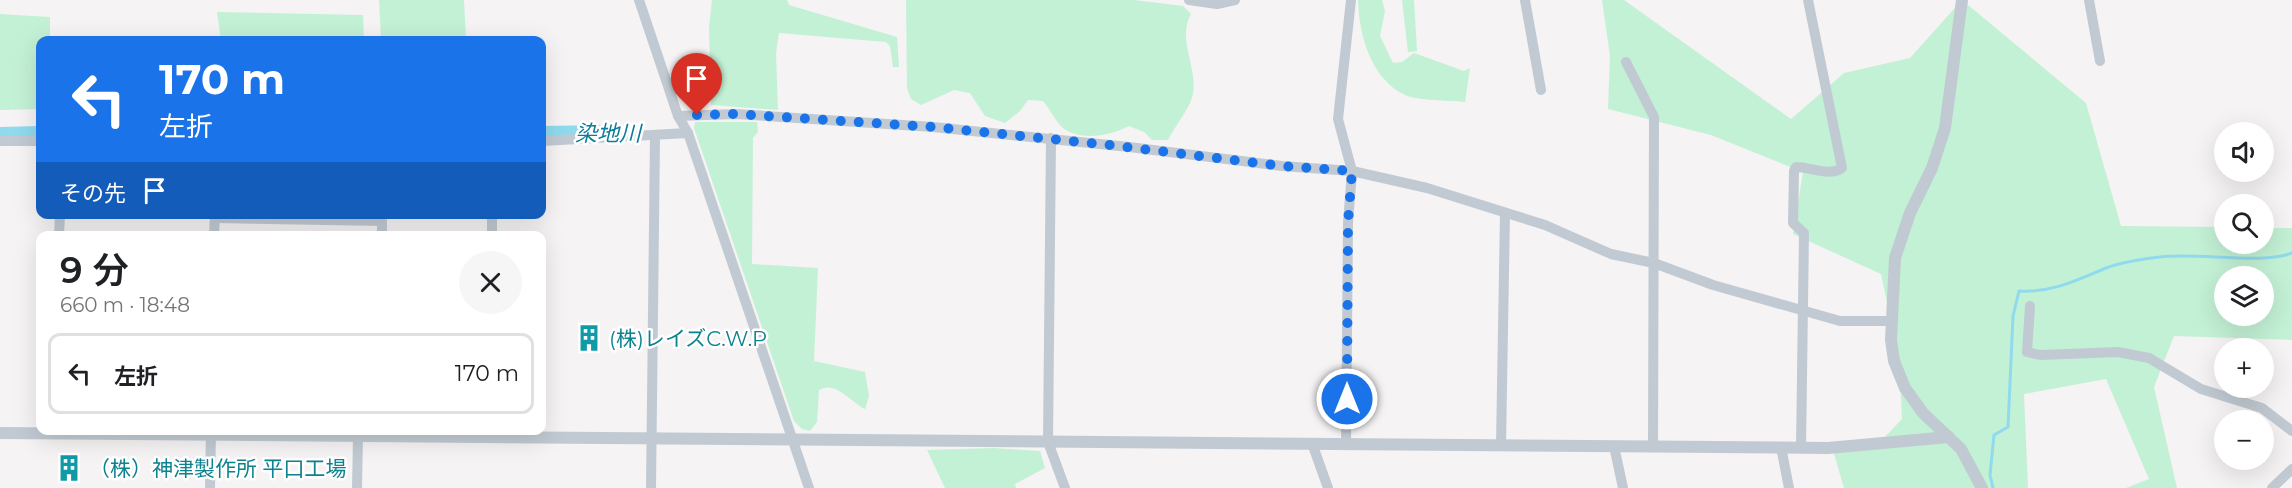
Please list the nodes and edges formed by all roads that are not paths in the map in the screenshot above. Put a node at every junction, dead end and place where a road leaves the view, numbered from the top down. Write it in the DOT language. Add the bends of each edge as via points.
graph roads {
  1 [pos="639,0"];
  2 [pos="1189,0"];
  3 [pos="1235,0"];
  4 [pos="1351,0"];
  5 [pos="1525,0"];
  6 [pos="1808,0"];
  7 [pos="1962,0"];
  8 [pos="2089,0"];
  9 [pos="2100,61"];
  10 [pos="1626,62"];
  11 [pos="1541,90"];
  12 [pos="678,116"];
  13 [pos="687,134"];
  14 [pos="655,137"];
  15 [pos="1051,138"];
  16 [pos="0,141"];
  17 [pos="36,141"];
  18 [pos="546,141"];
  19 [pos="1352,171"];
  20 [pos="1505,213"];
  21 [pos="315,219"];
  22 [pos="382,231"];
  23 [pos="1654,262"];
  24 [pos="2030,306"];
  25 [pos="1802,310"];
  26 [pos="1892,321"];
  27 [pos="2292,430"];
  28 [pos="36,432"];
  29 [pos="0,433"];
  30 [pos="211,435"];
  31 [pos="309,435"];
  32 [pos="365,435"];
  33 [pos="530,435"];
  34 [pos="358,436"];
  35 [pos="1949,437"];
  36 [pos="652,438"];
  37 [pos="793,440"];
  38 [pos="1048,442"];
  39 [pos="1346,444"];
  40 [pos="1501,445"];
  41 [pos="1313,446"];
  42 [pos="1614,446"];
  43 [pos="1653,446"];
  44 [pos="1781,447"];
  45 [pos="1801,448"];
  46 [pos="2292,469"];
  47 [pos="210,488"];
  48 [pos="357,488"];
  49 [pos="651,488"];
  50 [pos="809,488"];
  51 [pos="1065,488"];
  52 [pos="1328,488"];
  53 [pos="1623,488"];
  54 [pos="1789,488"];
  55 [pos="1982,488"];
  56 [pos="2272,488"];
  1 -- 12 [label="street"];
  2 -- 3 [label="street" via="1217,4"];
  4 -- 19 [label="street" via="1338,119"];
  5 -- 11 [label="street"];
  6 -- 25 [label="street" via="1842,168 1830,172 1796,167 1794,171 1793,223 1804,234"];
  7 -- 26 [label="street" via="1942,139 1895,258"];
  8 -- 9 [label="street"];
  10 -- 23 [label="street" via="1654,117"];
  12 -- 13 [label="street"];
  12 -- 15 [label="street" via="736,114"];
  13 -- 14 [label="street"];
  13 -- 37 [label="street"];
  14 -- 18 [label="street"];
  14 -- 36 [label="street"];
  15 -- 19 [label="street" via="1221,160"];
  15 -- 38 [label="street"];
  16 -- 17 [label="street"];
  19 -- 20 [label="street" via="1427,188"];
  19 -- 39 [label="street"];
  20 -- 23 [label="street" via="1545,225 1611,254"];
  20 -- 40 [label="street"];
  21 -- 22 [label="street" via="382,221"];
  23 -- 25 [label="street" via="1713,285"];
  23 -- 43 [label="street"];
  24 -- 27 [label="street" via="2027,352 2118,352 2149,358 2201,389 2262,408"];
  25 -- 26 [label="street" via="1840,321"];
  25 -- 45 [label="street"];
  26 -- 35 [label="street" via="1894,361 1905,388 1923,413"];
  28 -- 29 [label="street"];
  30 -- 47 [label="street"];
  31 -- 34 [label="street"];
  32 -- 34 [label="street"];
  33 -- 36 [label="street"];
  34 -- 48 [label="street"];
  35 -- 45 [label="street"];
  35 -- 55 [label="street" via="1965,454"];
  36 -- 37 [label="street"];
  36 -- 49 [label="street"];
  37 -- 38 [label="street"];
  37 -- 50 [label="street"];
  38 -- 41 [label="street"];
  38 -- 51 [label="street"];
  39 -- 40 [label="street"];
  39 -- 41 [label="street"];
  40 -- 42 [label="street"];
  41 -- 52 [label="street"];
  42 -- 43 [label="street"];
  42 -- 53 [label="street"];
  43 -- 44 [label="street"];
  44 -- 45 [label="street"];
  44 -- 54 [label="street"];
  46 -- 56 [label="street"];
}
